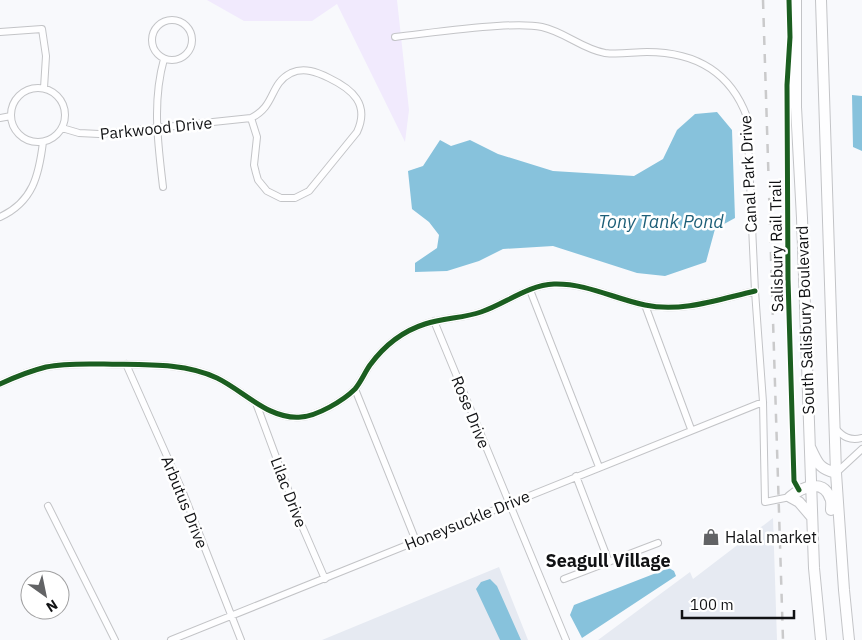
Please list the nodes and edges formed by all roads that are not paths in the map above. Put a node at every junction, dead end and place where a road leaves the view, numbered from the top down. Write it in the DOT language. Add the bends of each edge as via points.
graph roads {
  1 [pos="796,0"];
  2 [pos="821,3"];
  3 [pos="0,32"];
  4 [pos="395,37"];
  5 [pos="164,59"];
  6 [pos="44,88"];
  7 [pos="11,116"];
  8 [pos="0,118"];
  9 [pos="251,118"];
  10 [pos="62,128"];
  11 [pos="157,128"];
  12 [pos="43,142"];
  13 [pos="163,187"];
  14 [pos="0,217"];
  15 [pos="530,290"];
  16 [pos="755,291"];
  17 [pos="645,305"];
  18 [pos="434,322"];
  19 [pos="126,364"];
  20 [pos="0,384"];
  21 [pos="355,389"];
  22 [pos="763,402"];
  23 [pos="256,403"];
  24 [pos="835,428"];
  25 [pos="691,429"];
  26 [pos="862,438"];
  27 [pos="809,444"];
  28 [pos="862,449"];
  29 [pos="599,467"];
  30 [pos="836,473"];
  31 [pos="576,476"];
  32 [pos="810,485"];
  33 [pos="790,498"];
  34 [pos="508,503"];
  35 [pos="48,506"];
  36 [pos="812,516"];
  37 [pos="840,536"];
  38 [pos="416,542"];
  39 [pos="658,542"];
  40 [pos="609,562"];
  41 [pos="325,579"];
  42 [pos="564,579"];
  43 [pos="231,616"];
  44 [pos="115,640"];
  45 [pos="171,640"];
  46 [pos="241,640"];
  47 [pos="566,640"];
  48 [pos="821,640"];
  49 [pos="849,640"];
  1 -- 27 [label="main road, South Salisbury Boulevard" via="796,107"];
  2 -- 24 [label="main road, South Salisbury Boulevard"];
  3 -- 6 [label="street" via="42,29 46,56"];
  4 -- 16 [label="street, Canal Park Drive" via="482,27 543,27 606,53 666,53 698,61 714,70 736,92 748,117"];
  5 -- 5 [label="street" via="152,44 153,32 162,22 182,22 193,38 189,52 178,60"];
  5 -- 11 [label="street" via="157,94"];
  6 -- 7 [label="street" via="28,89 21,94 15,100"];
  6 -- 10 [label="street" via="53,91 63,104 66,112"];
  7 -- 8 [label="street"];
  7 -- 12 [label="street" via="13,125 25,139"];
  9 -- 9 [label="street" via="268,104 279,82 301,70 317,72 344,85 354,95 361,114 357,132 315,186 302,196 288,199 273,195 258,180 254,165 258,138"];
  9 -- 11 [label="street, Parkwood Drive"];
  10 -- 11 [label="street, Parkwood Drive" via="88,134"];
  10 -- 12 [label="street"];
  11 -- 13 [label="street"];
  12 -- 14 [label="street" via="34,184 20,203"];
  15 -- 17 [label="street" via="542,285 565,285 609,293"];
  15 -- 18 [label="street" via="480,313"];
  15 -- 29 [label="street"];
  16 -- 17 [label="street" via="694,305"];
  16 -- 22 [label="street, Canal Park Drive"];
  17 -- 25 [label="street"];
  18 -- 21 [label="street" via="410,330 391,342"];
  18 -- 34 [label="street, Rose Drive"];
  19 -- 20 [label="street" via="47,367"];
  19 -- 23 [label="street" via="200,371 218,378"];
  19 -- 43 [label="street, Arbutus Drive" via="182,490"];
  21 -- 23 [label="street" via="334,404 305,417 281,415"];
  21 -- 38 [label="street"];
  22 -- 25 [label="street, Honeysuckle Drive"];
  22 -- 33 [label="street, Canal Park Drive" via="765,502"];
  23 -- 41 [label="street, Lilac Drive"];
  24 -- 26 [label="street" via="849,439"];
  24 -- 30 [label="main road, South Salisbury Boulevard"];
  25 -- 29 [label="street, Honeysuckle Drive"];
  27 -- 30 [label="main road" via="824,470"];
  27 -- 32 [label="main road, South Salisbury Boulevard"];
  28 -- 30 [label="street"];
  29 -- 31 [label="street, Honeysuckle Drive"];
  30 -- 37 [label="main road, South Salisbury Boulevard"];
  31 -- 34 [label="street, Honeysuckle Drive"];
  31 -- 40 [label="street"];
  32 -- 33 [label="main road"];
  32 -- 36 [label="main road, South Salisbury Boulevard"];
  32 -- 37 [label="main road" via="823,488 830,497 833,528"];
  33 -- 36 [label="main road" via="799,502"];
  34 -- 38 [label="street, Honeysuckle Drive"];
  34 -- 47 [label="street, Rose Drive"];
  35 -- 44 [label="street"];
  36 -- 48 [label="main road, South Salisbury Boulevard"];
  37 -- 49 [label="main road, South Salisbury Boulevard"];
  38 -- 41 [label="street, Honeysuckle Drive"];
  39 -- 40 [label="street"];
  40 -- 42 [label="street"];
  41 -- 43 [label="street, Honeysuckle Drive"];
  43 -- 45 [label="street, Honeysuckle Drive"];
  43 -- 46 [label="street, Arbutus Drive"];
}
